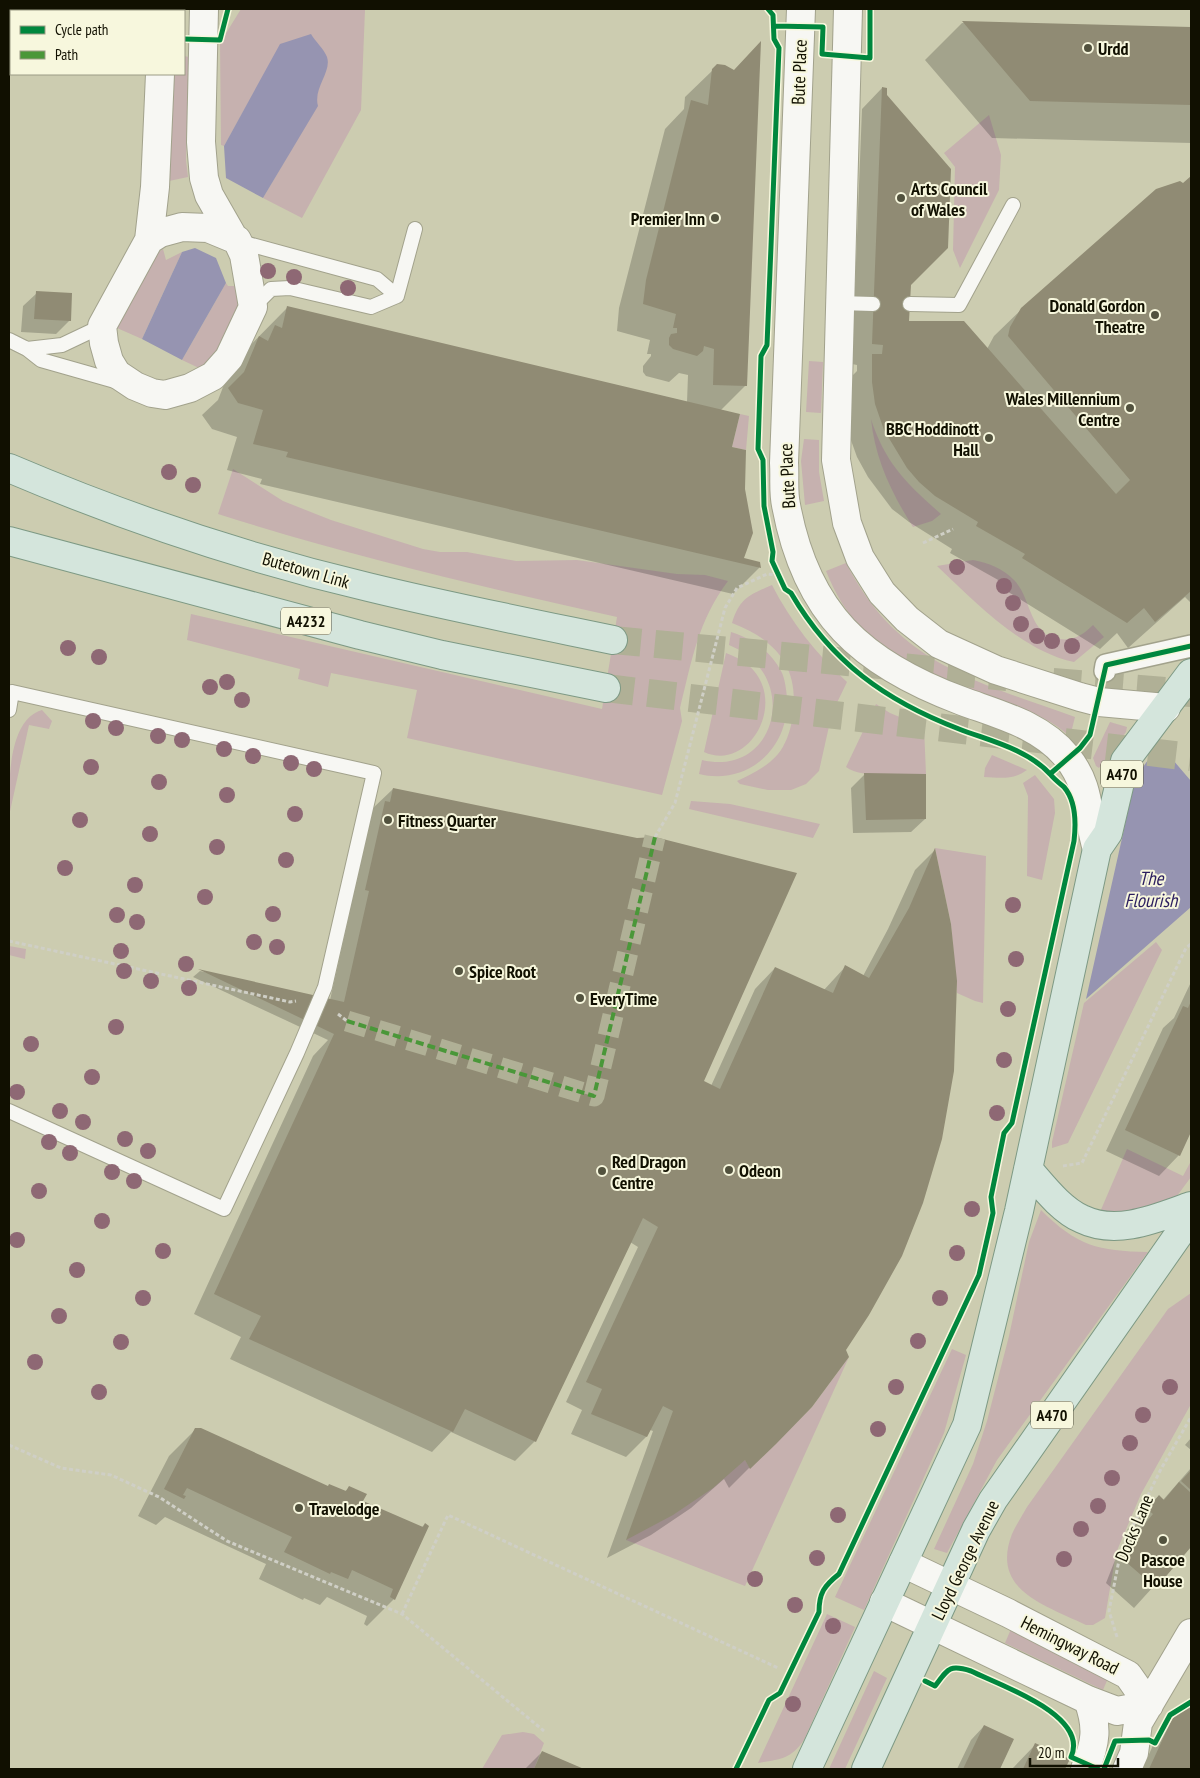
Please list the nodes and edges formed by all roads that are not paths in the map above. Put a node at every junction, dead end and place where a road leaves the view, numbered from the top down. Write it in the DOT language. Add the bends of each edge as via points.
graph roads {
  1 [pos="204,9"];
  2 [pos="801,9"];
  3 [pos="848,9"];
  4 [pos="160,75"];
  5 [pos="1013,205"];
  6 [pos="415,229"];
  7 [pos="235,239"];
  8 [pos="149,240"];
  9 [pos="397,296"];
  10 [pos="839,303"];
  11 [pos="873,304"];
  12 [pos="910,304"];
  13 [pos="253,307"];
  14 [pos="102,326"];
  15 [pos="9,340"];
  16 [pos="27,349"];
  17 [pos="135,386"];
  18 [pos="9,468"];
  19 [pos="9,541"];
  20 [pos="613,640"];
  21 [pos="1191,646"];
  22 [pos="1105,670"];
  23 [pos="1191,673"];
  24 [pos="606,688"];
  25 [pos="1178,708"];
  26 [pos="9,710"];
  27 [pos="1097,849"];
  28 [pos="9,1111"];
  29 [pos="1041,1168"];
  30 [pos="1191,1206"];
  31 [pos="1191,1217"];
  32 [pos="903,1563"];
  33 [pos="951,1585"];
  34 [pos="884,1602"];
  35 [pos="933,1626"];
  36 [pos="1191,1633"];
  37 [pos="1088,1700"];
  38 [pos="1149,1705"];
  39 [pos="806,1769"];
  40 [pos="866,1769"];
  41 [pos="1085,1769"];
  42 [pos="1127,1769"];
  1 -- 7 [label="street" via="201,142 204,178 209,195"];
  2 -- 27 [label="street, Bute Place" via="784,463 786,504 799,557 812,585 837,624 881,662 921,686 1030,727 1052,741 1080,778 1089,800 1090,828"];
  3 -- 10 [label="street"];
  4 -- 8 [label="street"];
  5 -- 12 [label="lane" via="959,305"];
  6 -- 9 [label="lane"];
  7 -- 8 [label="street" via="208,228 182,227"];
  7 -- 9 [label="lane" via="377,279"];
  7 -- 13 [label="street" via="246,264"];
  8 -- 14 [label="street"];
  9 -- 13 [label="lane" via="371,307 290,288 271,289"];
  10 -- 11 [label="lane"];
  10 -- 25 [label="street" via="836,460 840,492 860,558 882,593 939,644 996,670 1098,702"];
  13 -- 17 [label="street" via="229,358 212,376 190,388 165,395"];
  14 -- 16 [label="lane" via="62,345"];
  14 -- 17 [label="street" via="109,361 117,374"];
  15 -- 16 [label="lane"];
  16 -- 17 [label="lane" via="41,360"];
  18 -- 20 [label="main road, Butetown Link" via="162,526 318,574"];
  19 -- 24 [label="main road, A4232" via="369,637"];
  21 -- 22 [label="street" via="1106,665"];
  23 -- 25 [label="main road"];
  25 -- 27 [label="main road, A470" via="1125,761 1108,833"];
  26 -- 28 [label="lane" via="12,692 374,773 336,946 318,1006 224,1210"];
  27 -- 29 [label="main road, A470"];
  29 -- 30 [label="main road" via="1054,1198 1082,1220 1113,1227 1149,1222"];
  29 -- 32 [label="main road, A470" via="967,1425"];
  31 -- 33 [label="main road, Lloyd George Avenue / A470" via="993,1500"];
  32 -- 33 [label="street, Hemingway Road"];
  32 -- 34 [label="main road, A470"];
  33 -- 35 [label="main road, Lloyd George Avenue / A470"];
  33 -- 38 [label="street, Hemingway Road" via="1128,1675"];
  34 -- 35 [label="street"];
  34 -- 39 [label="main road, A470"];
  35 -- 37 [label="street"];
  35 -- 40 [label="main road, Lloyd George Avenue / A470"];
  36 -- 38 [label="street"];
  37 -- 38 [label="street" via="1117,1711"];
  37 -- 41 [label="street" via="1095,1719"];
  38 -- 42 [label="street" via="1138,1723 1134,1753"];
}
